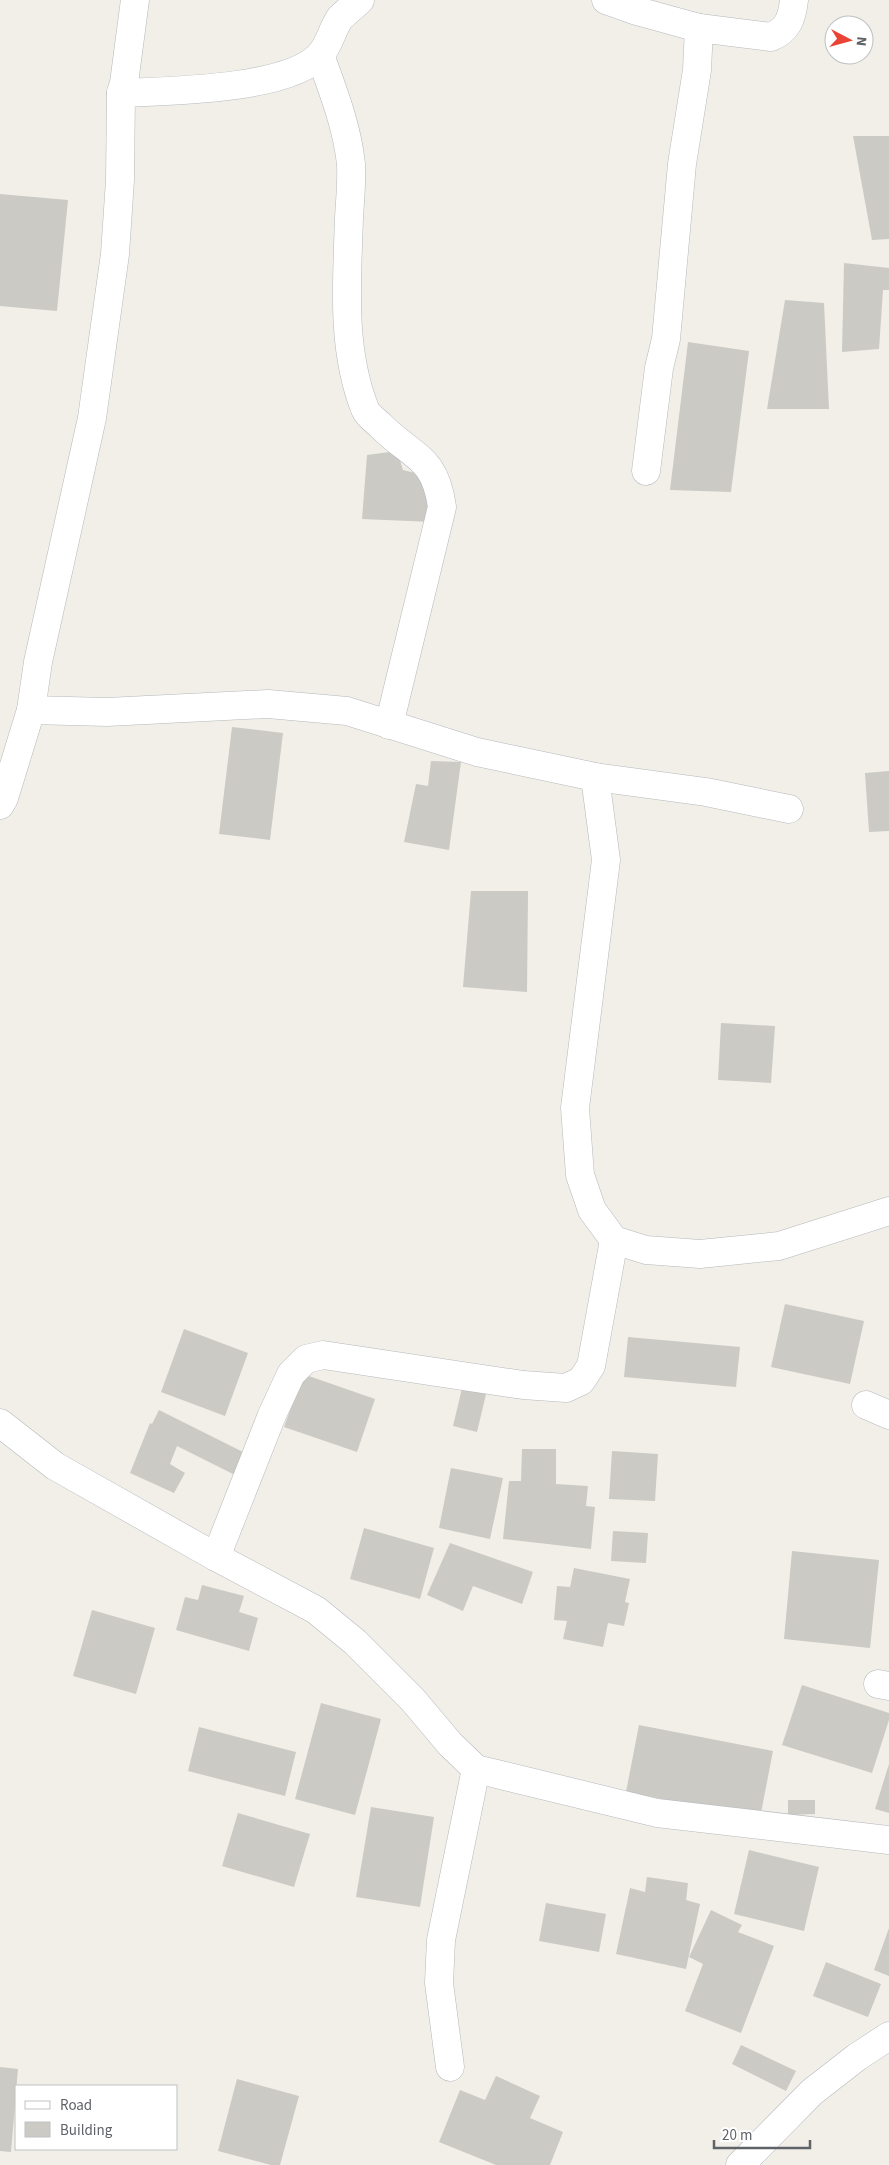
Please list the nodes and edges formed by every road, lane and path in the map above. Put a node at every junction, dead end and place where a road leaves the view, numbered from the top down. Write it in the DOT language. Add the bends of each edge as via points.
graph roads {
  1 [pos="135,0"];
  2 [pos="360,0"];
  3 [pos="606,0"];
  4 [pos="794,0"];
  5 [pos="699,28"];
  6 [pos="320,55"];
  7 [pos="121,93"];
  8 [pos="646,471"];
  9 [pos="31,710"];
  10 [pos="389,725"];
  11 [pos="595,777"];
  12 [pos="0,805"];
  13 [pos="788,809"];
  14 [pos="889,1210"];
  15 [pos="614,1240"];
  16 [pos="0,1423"];
  17 [pos="216,1557"];
  18 [pos="476,1769"];
  19 [pos="889,1840"];
  20 [pos="889,2036"];
  21 [pos="450,2067"];
  22 [pos="740,2165"];
  1 -- 7 [label="street"];
  2 -- 6 [label="street" via="339,19 332,38"];
  3 -- 5 [label="street"];
  4 -- 5 [label="street" via="788,24 781,33 771,37"];
  5 -- 8 [label="street" via="697,70 682,164 666,339"];
  6 -- 7 [label="street" via="304,68 212,89"];
  6 -- 10 [label="street" via="344,125 351,166 346,307 353,368 366,412 432,470 442,507"];
  7 -- 9 [label="street" via="120,180 114,254 92,418 38,662"];
  9 -- 10 [label="street" via="107,712 268,704 346,711"];
  9 -- 12 [label="street"];
  10 -- 11 [label="street" via="477,752"];
  11 -- 13 [label="street" via="706,792"];
  11 -- 15 [label="street" via="606,860 575,1108 580,1175 592,1210"];
  14 -- 15 [label="street" via="778,1246 700,1254 646,1250"];
  15 -- 17 [label="street" via="591,1366 581,1381 566,1388 523,1385 323,1354 306,1359 291,1374 272,1415"];
  16 -- 17 [label="street" via="55,1466"];
  17 -- 18 [label="street" via="316,1610 355,1642"];
  18 -- 19 [label="street" via="657,1813"];
  18 -- 21 [label="street" via="441,1940 439,1983"];
  20 -- 22 [label="street" via="812,2092"];
}
